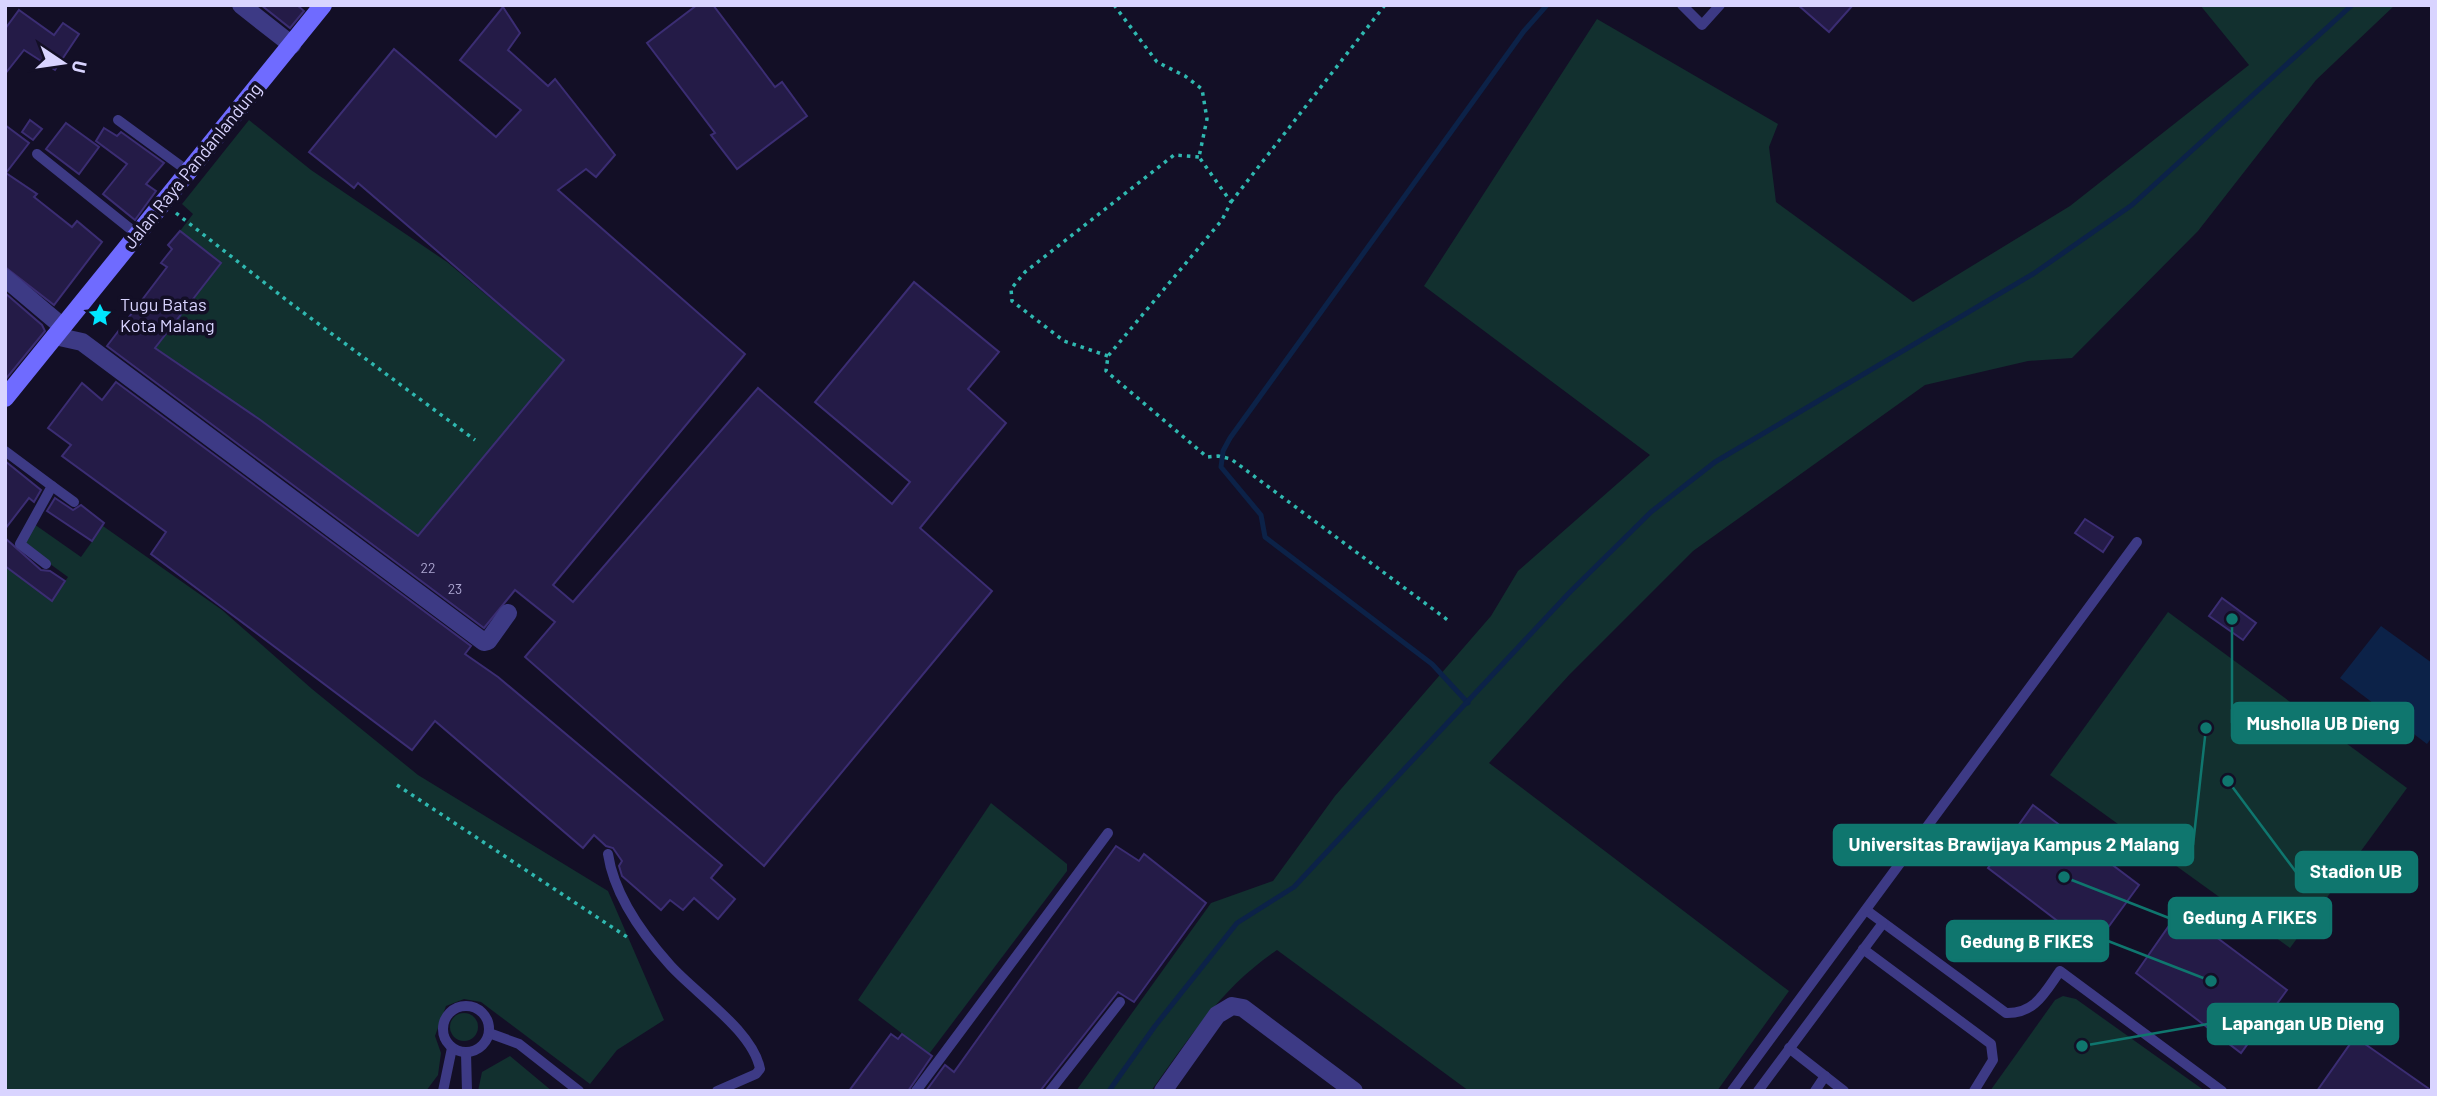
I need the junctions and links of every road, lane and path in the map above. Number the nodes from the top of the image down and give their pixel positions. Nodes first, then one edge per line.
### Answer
1 (241, 5) edge
2 (323, 5) edge
3 (1114, 5) edge
4 (1385, 5) edge
5 (1682, 5) edge
6 (1720, 5) edge
7 (292, 45) junction
8 (118, 120) dead end
9 (37, 153) dead end
10 (1199, 156) junction
11 (189, 172) junction
12 (1231, 202) junction
13 (163, 203) junction
14 (138, 235) junction
15 (5, 278) edge
16 (63, 326) junction
17 (1108, 356) junction
18 (5, 398) edge
19 (475, 440) dead end
20 (5, 451) edge
21 (52, 486) junction
22 (74, 502) dead end
23 (2137, 542) dead end
24 (46, 564) dead end
25 (508, 613) dead end
26 (1448, 621) dead end
27 (397, 785) dead end
28 (1108, 833) dead end
29 (608, 854) dead end
30 (1866, 910) junction
31 (1883, 923) junction
32 (640, 946) dead end
33 (1863, 949) junction
34 (1120, 1002) dead end
35 (489, 1033) junction
36 (452, 1048) junction
37 (1789, 1048) junction
38 (466, 1053) junction
39 (1825, 1076) junction
40 (443, 1091) edge
41 (467, 1091) edge
42 (579, 1091) edge
43 (718, 1091) edge
44 (916, 1091) edge
45 (1050, 1091) edge
46 (1163, 1091) edge
47 (1354, 1091) edge
48 (1732, 1091) edge
49 (1758, 1091) edge
50 (1815, 1091) edge
51 (1844, 1091) edge
52 (1974, 1091) edge
53 (2222, 1091) edge

1 - 7 street
2 - 7 street, Jalan Raya Pandanlandung
3 - 10 path
4 - 12 path
5 - 6 lane
7 - 11 street, Jalan Raya Pandanlandung
8 - 11 lane
9 - 14 lane
10 - 12 path
10 - 17 path
11 - 13 street, Jalan Raya Pandanlandung
12 - 17 path
13 - 14 street, Jalan Raya Pandanlandung
13 - 19 path
14 - 16 street, Jalan Raya Pandanlandung
15 - 16 street
16 - 18 street, Jalan Raya Pandanlandung
16 - 25 street
17 - 26 path
20 - 21 lane
21 - 22 lane
21 - 24 lane
23 - 30 lane
27 - 32 path
28 - 44 lane
29 - 43 lane
30 - 31 lane
30 - 48 lane
31 - 33 lane
31 - 53 lane
33 - 37 lane
33 - 52 lane
34 - 45 lane
35 - 36 lane
35 - 38 lane
35 - 42 lane
36 - 38 lane
36 - 40 lane
37 - 39 lane
37 - 49 lane
38 - 41 lane
39 - 50 lane
39 - 51 lane
46 - 47 street

